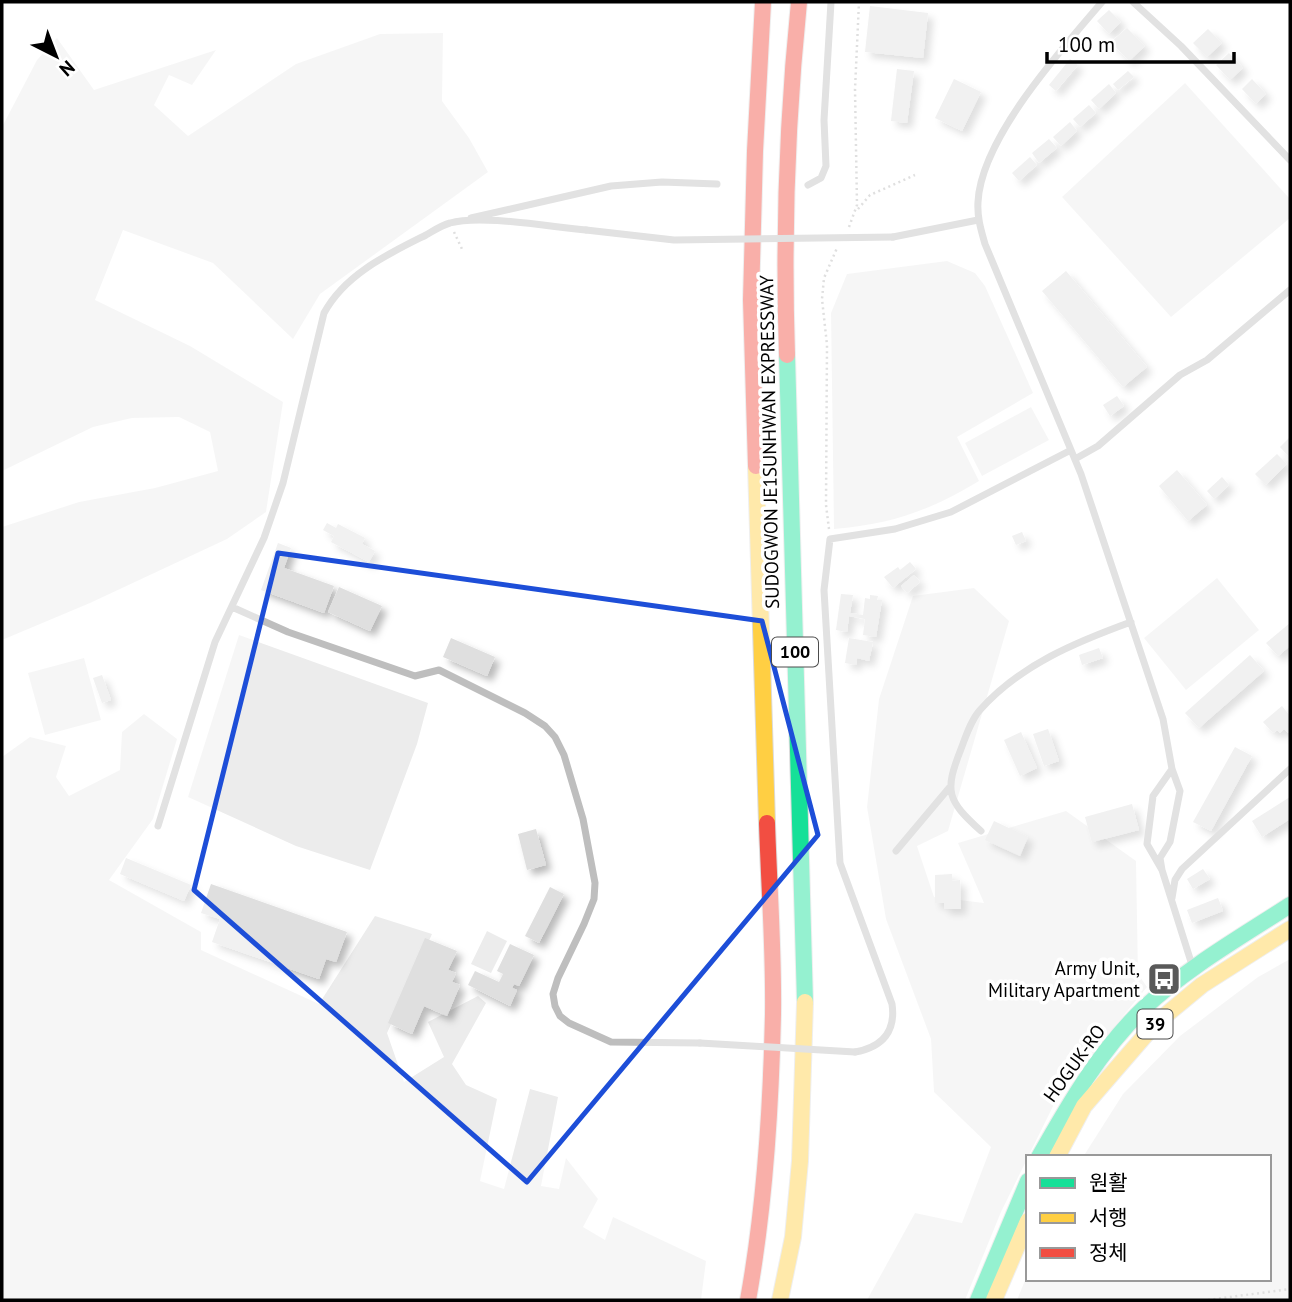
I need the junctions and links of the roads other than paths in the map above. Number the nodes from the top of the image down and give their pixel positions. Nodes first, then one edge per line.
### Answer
1 (763, 2) edge
2 (799, 2) edge
3 (831, 2) edge
4 (1102, 2) edge
5 (1133, 2) edge
6 (1290, 160) edge
7 (718, 184) dead end
8 (808, 185) dead end
9 (978, 220) junction
10 (450, 223) junction
11 (1290, 290) edge
12 (1071, 450) junction
13 (1075, 459) junction
14 (232, 607) junction
15 (1131, 622) junction
16 (1172, 769) junction
17 (1290, 769) edge
18 (950, 787) junction
19 (158, 825) dead end
20 (981, 831) dead end
21 (896, 851) dead end
22 (1162, 870) junction
23 (1172, 902) junction
24 (1290, 905) edge
25 (1290, 929) edge
26 (1194, 969) junction
27 (1202, 985) junction
28 (1040, 1155) edge
29 (1059, 1155) edge
30 (1026, 1186) edge
31 (1026, 1226) edge
32 (748, 1300) edge
33 (780, 1300) edge
34 (978, 1300) edge
35 (994, 1300) edge

1 - 32 main road, SUDOGWON JE1SUNHWAN EXPRESSWAY / 100
2 - 33 main road, SUDOGWON JE1SUNHWAN EXPRESSWAY / 100
3 - 8 lane
4 - 9 lane
5 - 6 lane
7 - 10 lane
9 - 10 lane, bridge
9 - 12 lane
10 - 14 lane
11 - 13 lane
12 - 13 lane
12 - 14 lane, bridge
13 - 15 lane
14 - 19 lane
15 - 16 lane
15 - 18 lane
16 - 22 lane
16 - 22 lane
17 - 23 lane
18 - 20 lane
18 - 21 lane
22 - 23 lane
23 - 26 lane
24 - 26 main road, HOGUK-RO / 39
25 - 27 main road, HOGUK-RO / 39
26 - 27 lane
26 - 28 main road, HOGUK-RO / 39
27 - 29 main road, HOGUK-RO / 39
30 - 34 main road
31 - 35 main road

